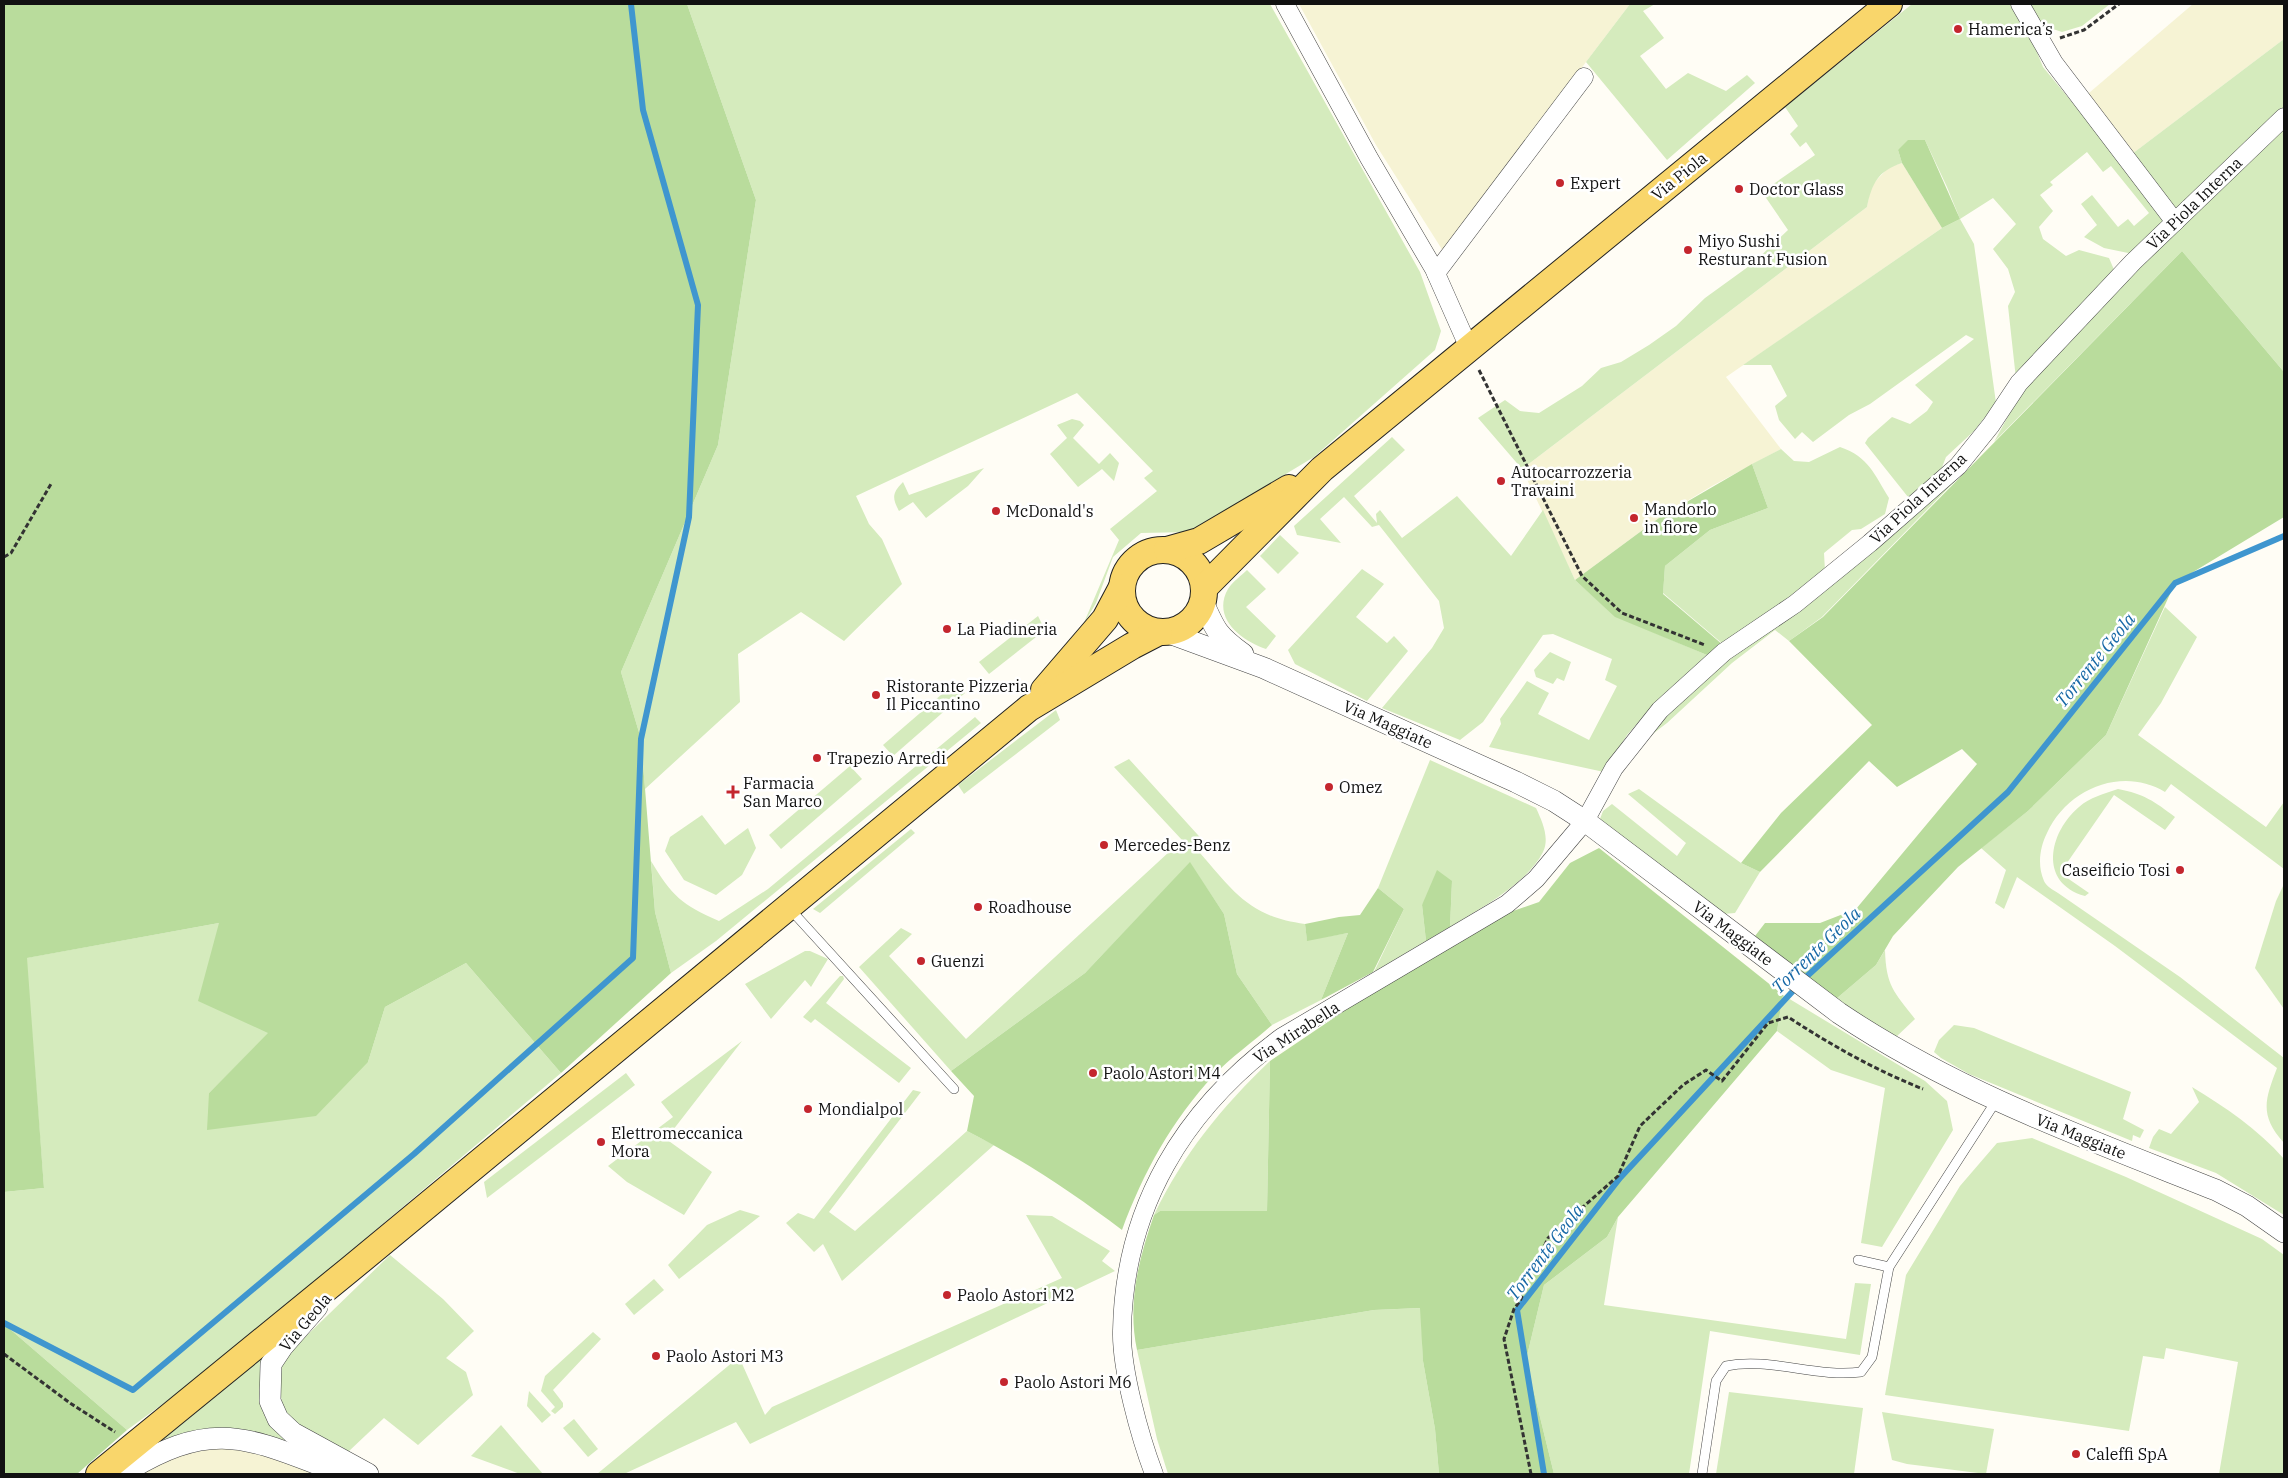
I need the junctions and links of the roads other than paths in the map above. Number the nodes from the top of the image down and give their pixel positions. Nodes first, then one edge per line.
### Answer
1 (1285, 4) edge
2 (1889, 4) edge
3 (2020, 4) edge
4 (1584, 77) dead end
5 (2284, 117) edge
6 (2175, 222) junction
7 (1436, 274) junction
8 (1469, 348) junction
9 (1322, 469) junction
10 (1167, 550) junction
11 (1122, 588) junction
12 (1204, 595) junction
13 (1163, 632) junction
14 (1264, 668) junction
15 (1029, 708) junction
16 (1585, 821) junction
17 (788, 907) junction
18 (954, 1089) dead end
19 (1996, 1102) junction
20 (2284, 1232) edge
21 (1858, 1260) dead end
22 (1889, 1267) junction
23 (349, 1270) junction
24 (99, 1474) edge
25 (122, 1474) edge
26 (344, 1474) edge
27 (368, 1474) edge
28 (1154, 1474) edge
29 (1702, 1474) edge

1 - 7 street
2 - 8 main road, Via Piola
3 - 6 street
4 - 7 street
5 - 6 street, Via Piola Interna
6 - 16 street, Via Piola Interna
7 - 8 street
8 - 9 main road, Via Piola
9 - 10 main road
9 - 12 main road
10 - 11 main road
10 - 12 main road
11 - 13 main road
11 - 15 main road
12 - 13 main road
12 - 14 street, Via Maggiate
13 - 14 street, Via Maggiate
13 - 15 main road
14 - 16 street, Via Maggiate
15 - 17 main road
16 - 19 street, Via Maggiate
16 - 28 street, Via Mirabella
17 - 18 lane
17 - 23 main road
19 - 20 street, Via Maggiate
19 - 22 lane
21 - 22 lane
22 - 29 lane
23 - 24 main road
23 - 27 street, Via Geola
25 - 26 street

